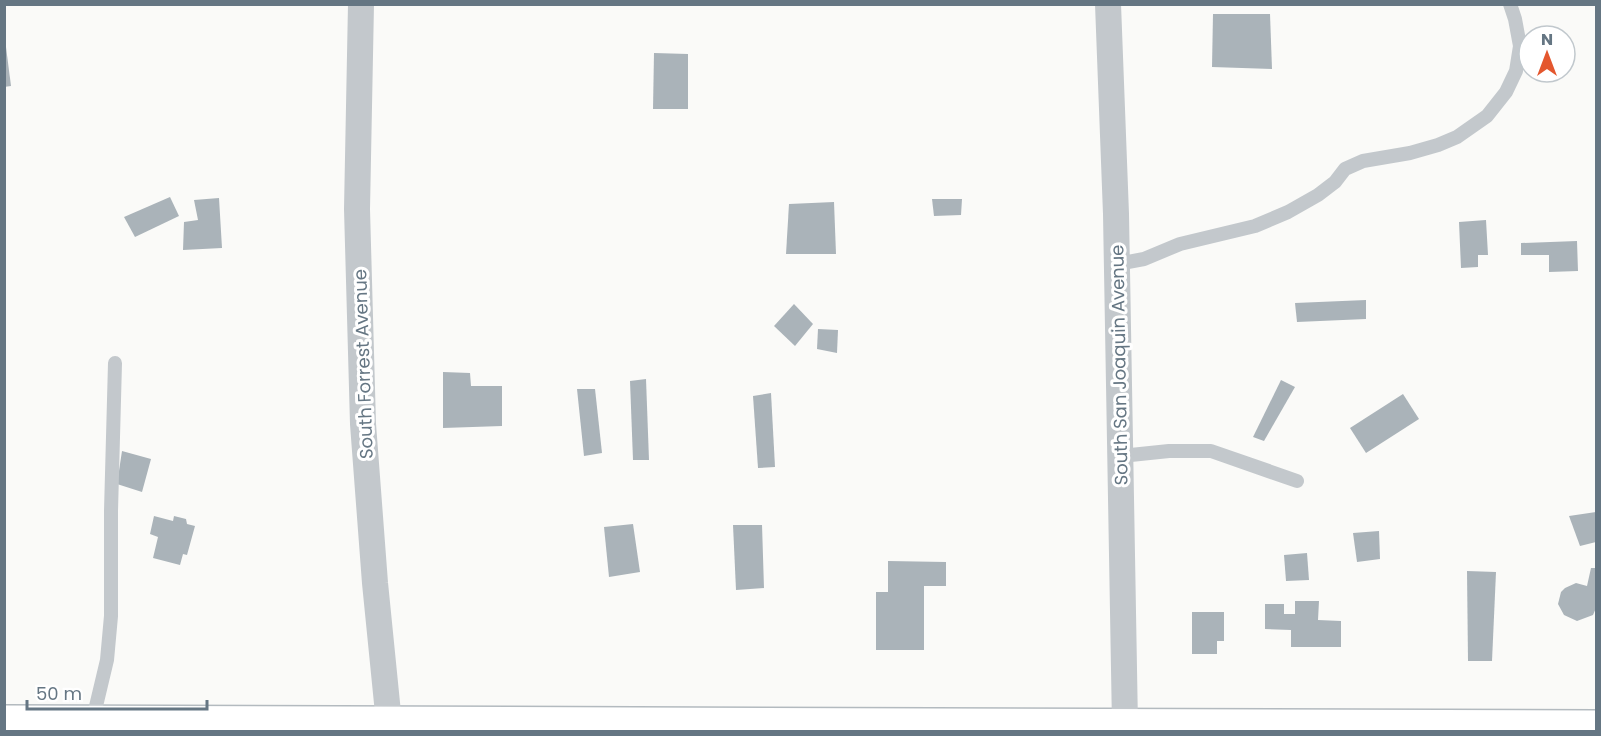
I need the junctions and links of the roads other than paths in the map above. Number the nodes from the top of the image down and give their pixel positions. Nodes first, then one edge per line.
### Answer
1 (361, 4) edge
2 (1108, 4) edge
3 (1510, 4) edge
4 (1117, 264) junction
5 (115, 363) dead end
6 (1121, 456) junction
7 (1297, 481) dead end
8 (4, 722) edge
9 (389, 723) junction
10 (92, 727) edge
11 (725, 727) edge
12 (1596, 727) edge
13 (1124, 728) edge

1 - 9 street, South Forrest Avenue
2 - 4 street, South San Joaquin Avenue
3 - 4 lane
4 - 6 street, South San Joaquin Avenue
5 - 10 lane
6 - 7 lane
6 - 13 street, South San Joaquin Avenue
8 - 10 street
9 - 10 street
9 - 11 street
11 - 13 street
12 - 13 street

